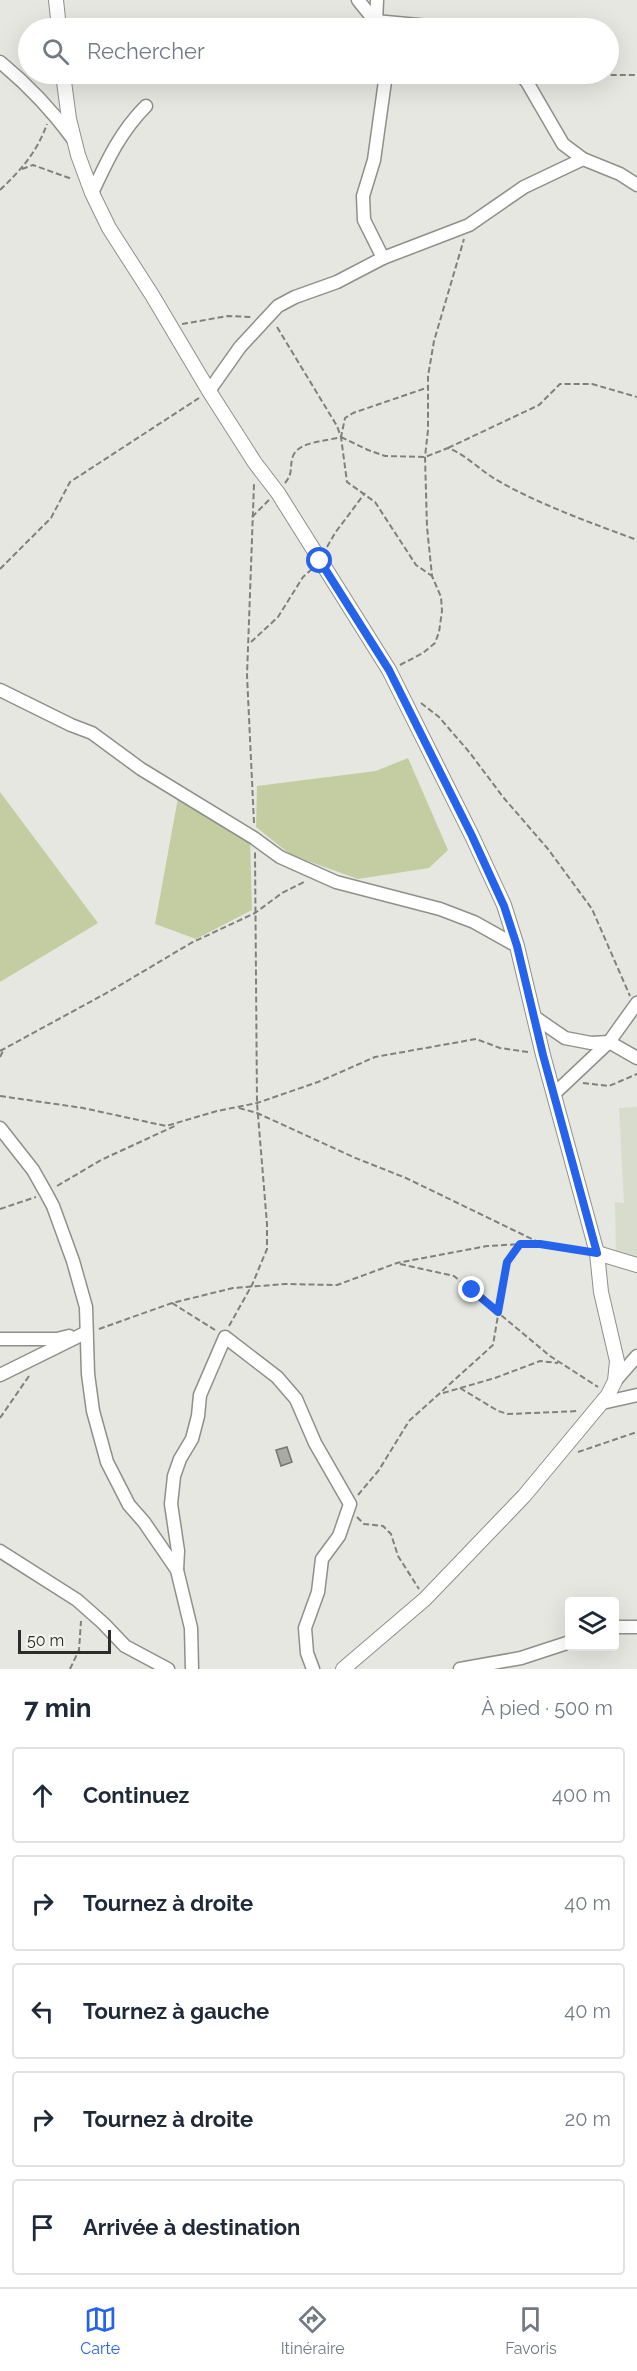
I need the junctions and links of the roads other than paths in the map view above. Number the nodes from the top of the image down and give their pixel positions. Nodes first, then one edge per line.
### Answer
1 (56, 0) edge
2 (358, 0) edge
3 (376, 0) edge
4 (58, 18) edge
5 (371, 18) edge
6 (376, 18) edge
7 (0, 62) edge
8 (18, 77) edge
9 (27, 84) edge
10 (65, 84) edge
11 (385, 84) edge
12 (528, 84) edge
13 (146, 106) dead end
14 (73, 139) junction
15 (583, 159) junction
16 (637, 184) edge
17 (92, 193) junction
18 (383, 258) junction
19 (209, 391) junction
20 (0, 690) edge
21 (517, 946) junction
22 (636, 1004) edge
23 (536, 1018) junction
24 (609, 1042) junction
25 (637, 1058) edge
26 (554, 1094) junction
27 (0, 1128) edge
28 (597, 1253) junction
29 (637, 1265) edge
30 (85, 1333) junction
31 (0, 1339) edge
32 (637, 1356) edge
33 (0, 1375) edge
34 (615, 1381) junction
35 (637, 1395) edge
36 (602, 1403) junction
37 (0, 1551) edge
38 (177, 1570) junction
39 (619, 1627) edge
40 (637, 1627) edge
41 (565, 1644) edge
42 (168, 1669) edge
43 (192, 1669) edge
44 (313, 1669) edge
45 (342, 1669) edge
46 (460, 1669) edge

1 - 4 street
2 - 5 street
3 - 6 street
7 - 8 street
9 - 14 street
10 - 14 street
11 - 18 street
12 - 15 street
13 - 17 street
14 - 17 street
15 - 16 street
15 - 18 street
17 - 19 street
18 - 19 street
19 - 21 street
20 - 21 street
21 - 23 street
22 - 24 street
23 - 24 street
23 - 26 street
24 - 25 street
24 - 26 street
26 - 28 street
27 - 30 street
28 - 29 street
28 - 34 street
30 - 31 street
30 - 33 street
30 - 38 street
32 - 34 street
34 - 36 street
35 - 36 street
36 - 45 street
37 - 42 street
38 - 43 street
38 - 44 street
39 - 40 street
41 - 46 street

